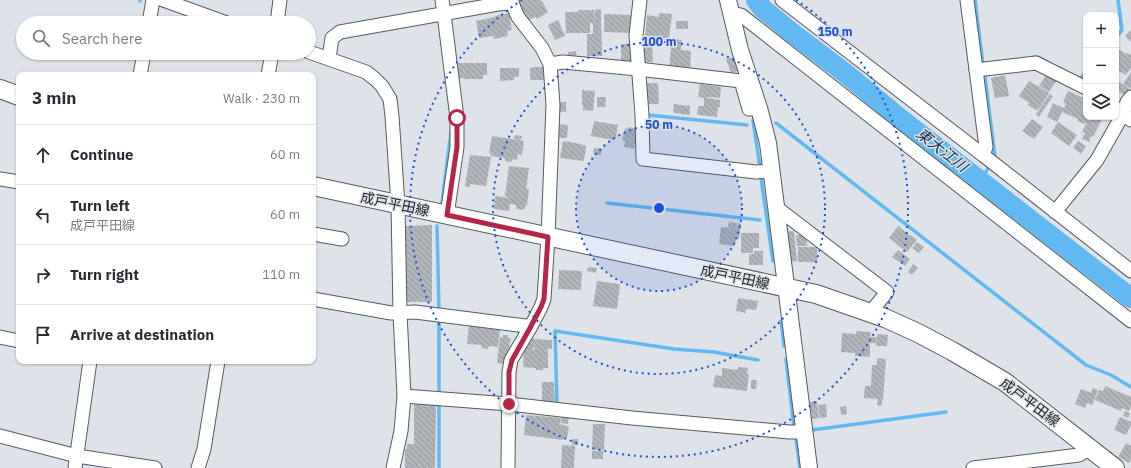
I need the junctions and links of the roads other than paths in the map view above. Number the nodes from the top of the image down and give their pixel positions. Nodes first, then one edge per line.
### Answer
1 (153, 0) edge
2 (163, 0) edge
3 (280, 0) edge
4 (442, 0) edge
5 (640, 0) edge
6 (782, 0) edge
7 (967, 0) edge
8 (512, 2) edge
9 (729, 7) edge
10 (444, 14) junction
11 (150, 16) edge
12 (208, 16) edge
13 (278, 16) edge
14 (316, 54) edge
15 (329, 58) junction
16 (143, 60) edge
17 (271, 60) edge
18 (550, 64) junction
19 (638, 69) junction
20 (976, 70) junction
21 (141, 72) edge
22 (269, 72) edge
23 (1083, 86) edge
24 (0, 89) edge
25 (16, 95) edge
26 (1131, 97) edge
27 (759, 108) junction
28 (1123, 114) edge
29 (983, 155) junction
30 (772, 171) junction
31 (0, 180) edge
32 (16, 182) edge
33 (316, 187) edge
34 (398, 205) junction
35 (777, 208) junction
36 (1055, 212) junction
37 (447, 215) junction
38 (316, 235) edge
39 (548, 237) junction
40 (342, 239) dead end
41 (1131, 271) edge
42 (787, 288) junction
43 (316, 300) edge
44 (400, 313) junction
45 (870, 313) junction
46 (1131, 321) edge
47 (530, 328) junction
48 (0, 337) edge
49 (16, 340) edge
50 (90, 364) edge
51 (218, 364) edge
52 (404, 396) junction
53 (509, 404) junction
54 (804, 432) junction
55 (0, 436) edge
56 (1090, 448) junction
57 (76, 462) edge
58 (155, 468) edge
59 (198, 468) edge
60 (393, 468) edge
61 (508, 468) edge
62 (809, 468) edge
63 (973, 468) edge
64 (1115, 468) edge

1 - 11 street
2 - 12 street
3 - 13 street
4 - 10 street
5 - 19 street
6 - 29 street
7 - 20 street
8 - 10 street
8 - 18 street
9 - 27 street
9 - 46 street
10 - 15 street
10 - 37 street
14 - 15 street
15 - 34 street
16 - 21 street
17 - 22 street
18 - 19 street
18 - 39 street
19 - 27 street
19 - 30 street
20 - 23 street
20 - 29 street
24 - 25 main road
26 - 28 street
27 - 30 street
28 - 36 street
29 - 36 street
30 - 35 street
31 - 32 street
33 - 34 main road, 成戸平田線
34 - 37 main road, 成戸平田線
34 - 44 street
35 - 42 street
35 - 45 street
36 - 41 street
37 - 39 main road, 成戸平田線
38 - 40 street
39 - 42 main road, 成戸平田線
39 - 47 street
42 - 45 main road, 成戸平田線
42 - 54 street
43 - 44 street
44 - 47 street
44 - 52 street
45 - 56 main road, 成戸平田線
47 - 53 street
48 - 49 street
50 - 57 street
51 - 59 street
52 - 53 street
52 - 60 street
53 - 54 street
53 - 61 street
54 - 62 street
55 - 57 street
56 - 63 street
56 - 64 main road, 成戸平田線
57 - 58 street

